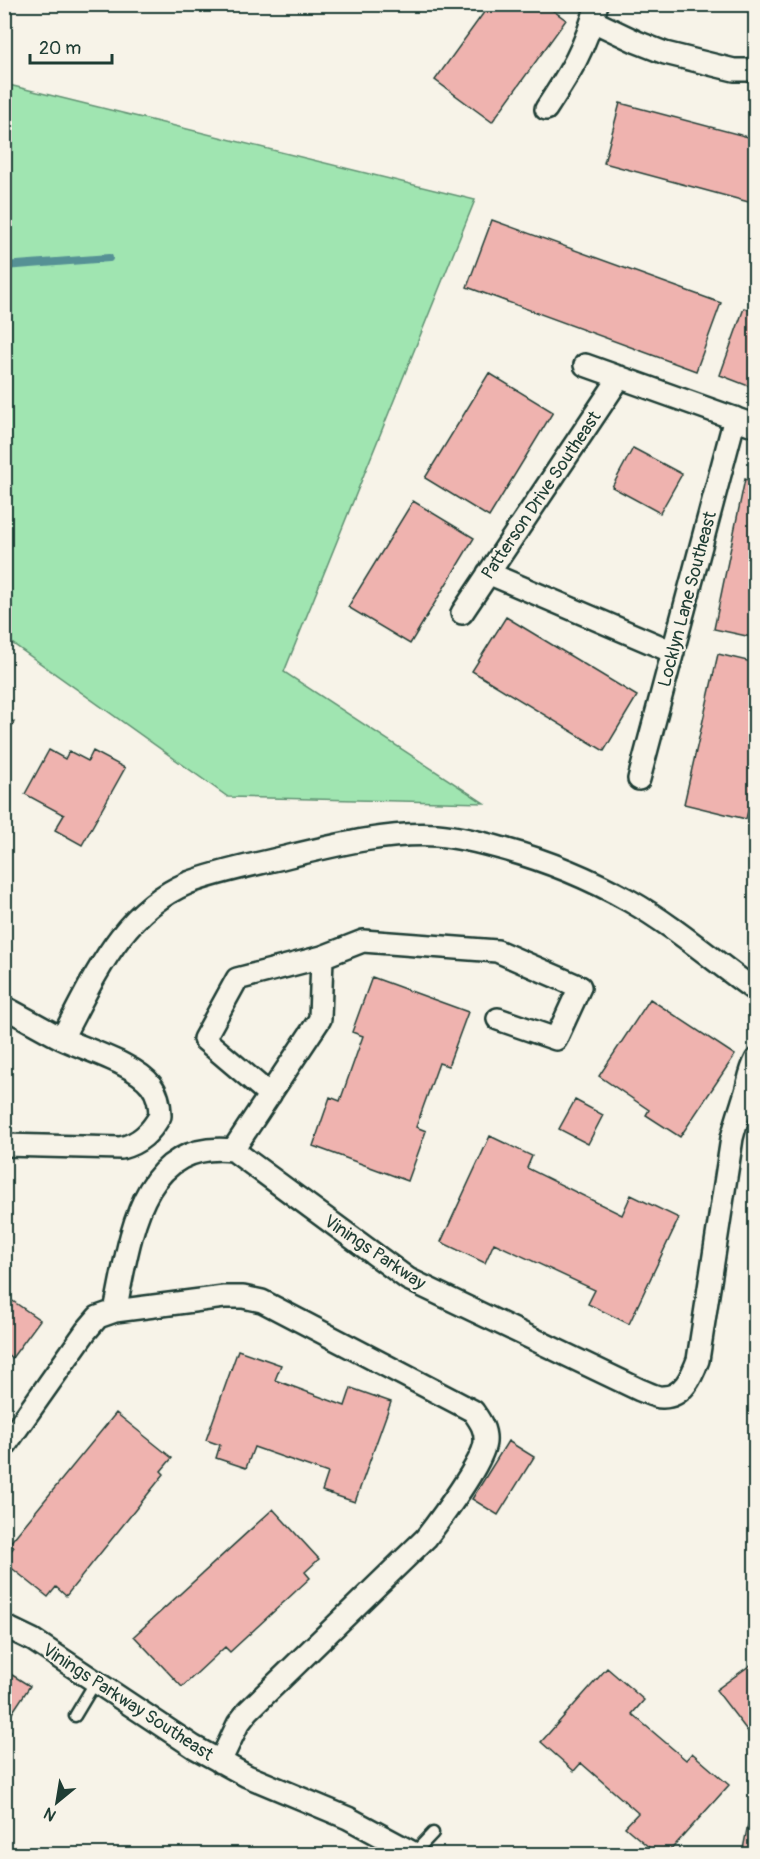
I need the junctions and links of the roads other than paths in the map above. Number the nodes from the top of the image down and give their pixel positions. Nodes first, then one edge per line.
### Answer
1 (595, 13) edge
2 (756, 70) edge
3 (546, 109) dead end
4 (585, 365) dead end
5 (620, 377) junction
6 (735, 418) junction
7 (756, 426) edge
8 (488, 573) junction
9 (462, 613) dead end
10 (673, 652) junction
11 (639, 779) dead end
12 (322, 957) junction
13 (756, 991) edge
14 (4, 1007) edge
15 (498, 1019) dead end
16 (62, 1038) junction
17 (756, 1060) edge
18 (751, 1088) edge
19 (270, 1095) junction
20 (4, 1145) edge
21 (233, 1150) junction
22 (115, 1311) junction
23 (4, 1448) edge
24 (4, 1626) edge
25 (96, 1681) junction
26 (75, 1716) dead end
27 (220, 1762) junction
28 (433, 1833) dead end
29 (415, 1854) edge

1 - 2 street
1 - 3 street
4 - 5 street
5 - 6 street
5 - 8 street, Patterson Drive Southeast
6 - 7 street
6 - 10 street, Locklyn Lane Southeast
8 - 9 street, Patterson Drive Southeast
8 - 10 street
10 - 11 street, Locklyn Lane Southeast
12 - 15 street
12 - 19 street
12 - 19 street
13 - 16 street
14 - 16 street
16 - 20 street
17 - 18 street, Vinings Parkway
18 - 21 street, Vinings Parkway
19 - 21 street
21 - 22 street
22 - 23 street
22 - 27 street
24 - 25 street, Vinings Parkway Southeast
25 - 26 lane
25 - 27 street, Vinings Parkway Southeast
27 - 29 street, Vinings Parkway Southeast
28 - 29 lane

